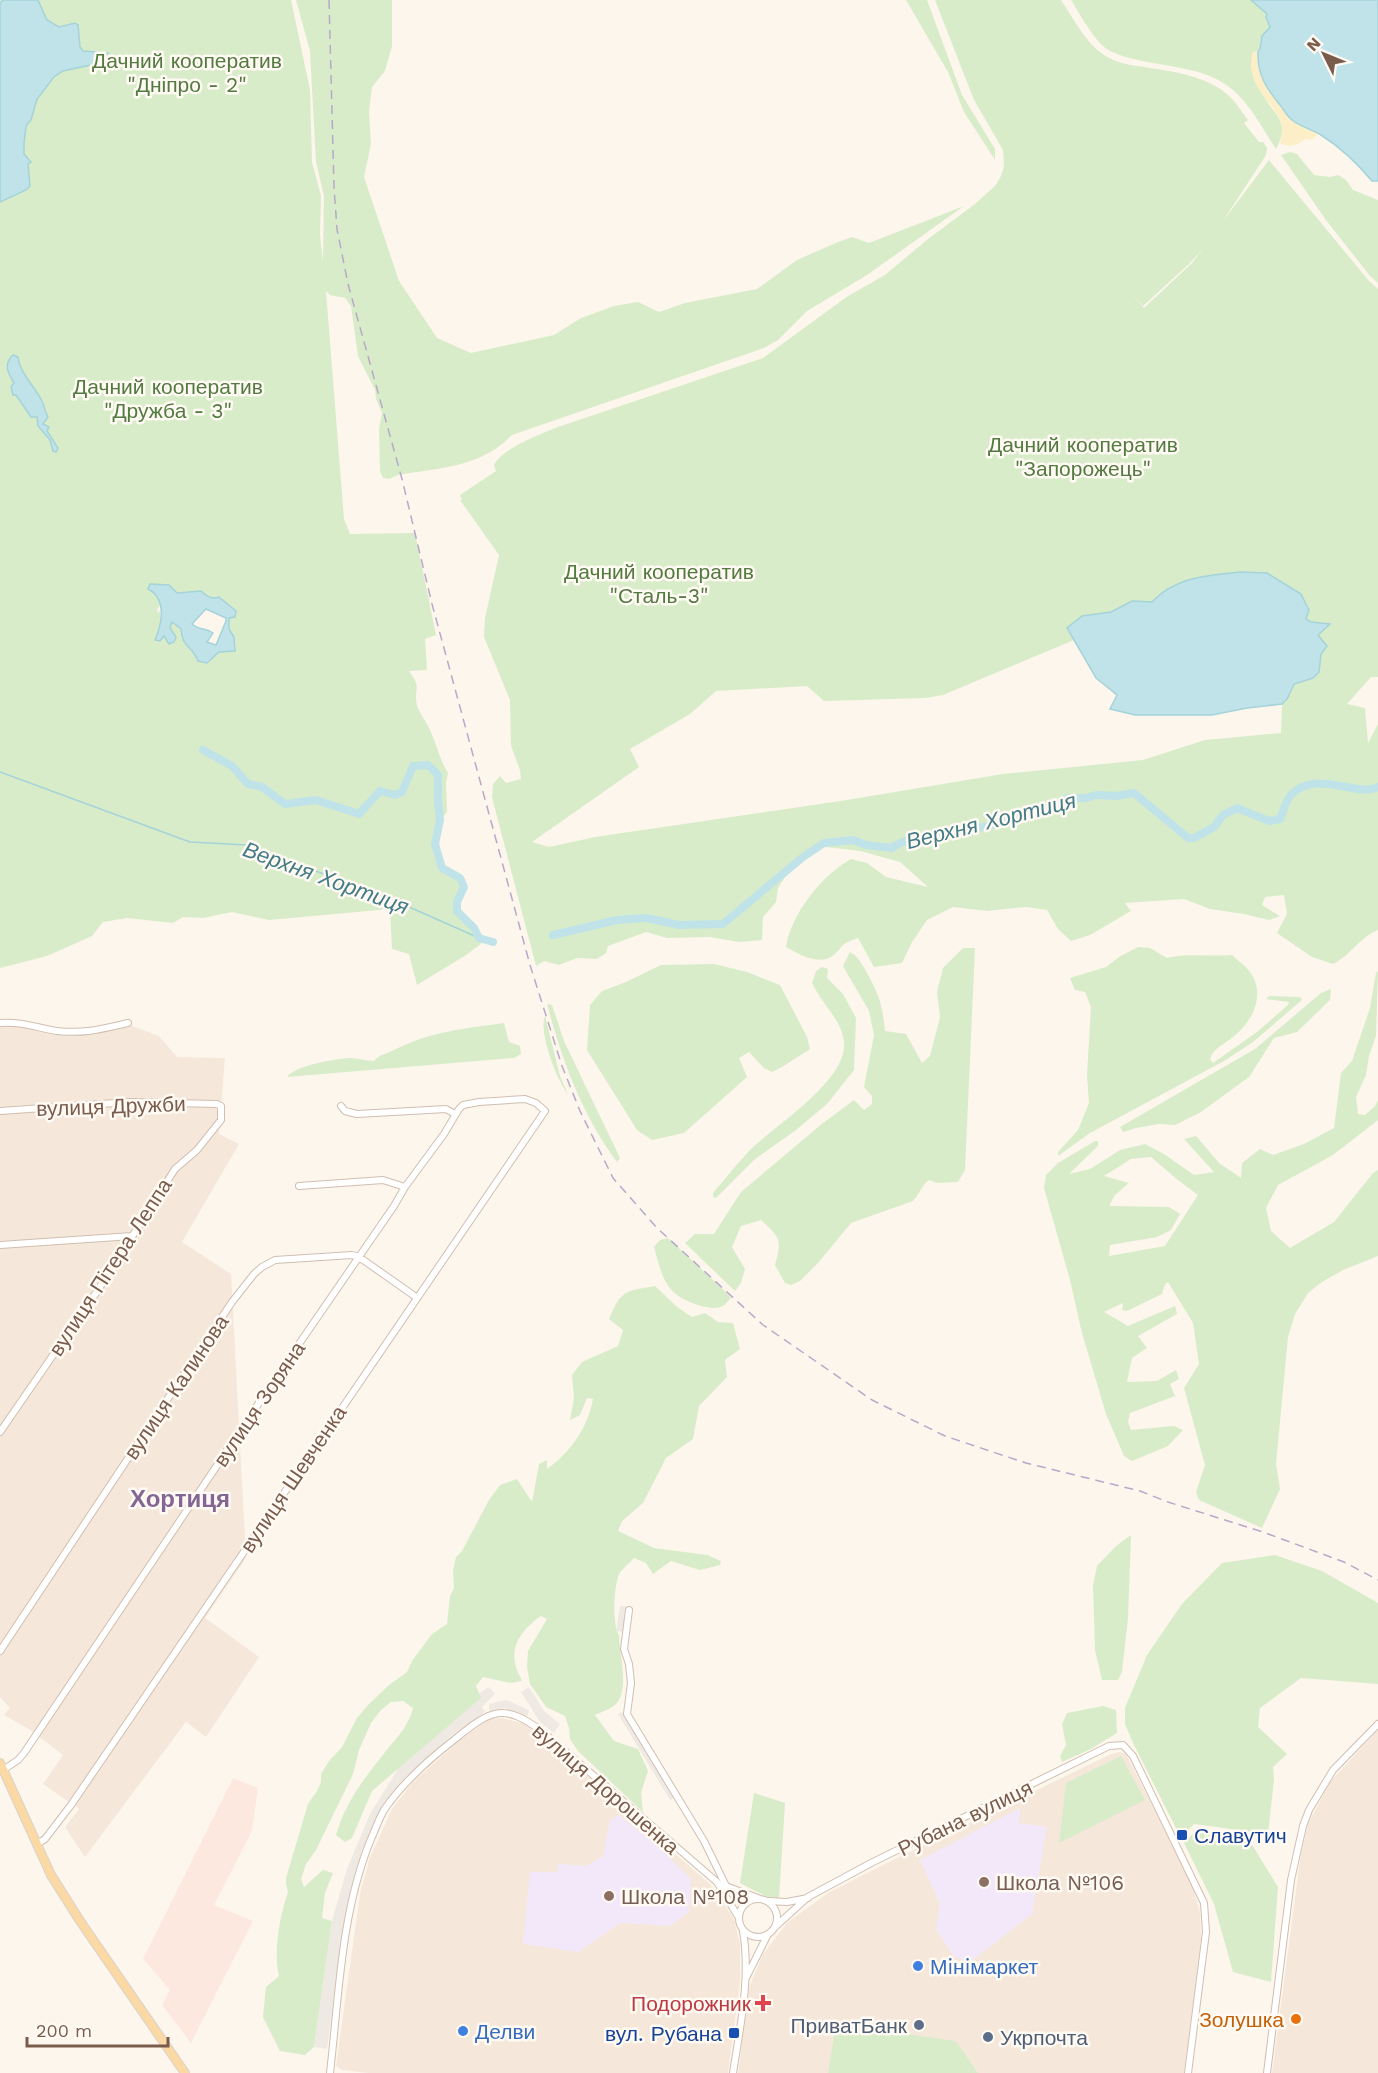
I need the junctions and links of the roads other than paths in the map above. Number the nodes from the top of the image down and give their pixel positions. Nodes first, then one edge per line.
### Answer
1 (0, 1023) edge
2 (128, 1023) dead end
3 (341, 1106) dead end
4 (222, 1107) joint
5 (0, 1111) edge
6 (455, 1114) junction
7 (299, 1186) dead end
8 (405, 1187) junction
9 (132, 1236) junction
10 (0, 1245) edge
11 (359, 1257) junction
12 (416, 1297) junction
13 (0, 1432) edge
14 (628, 1610) dead end
15 (0, 1651) edge
16 (1378, 1724) edge
17 (2, 1767) edge
18 (37, 1845) junction
19 (717, 1882) junction
20 (726, 1886) junction
21 (808, 1898) junction
22 (760, 1899) junction
23 (768, 1901) junction
24 (738, 1918) junction
25 (776, 1926) junction
26 (743, 1931) junction
27 (768, 1935) junction
28 (746, 1980) junction
29 (184, 2073) edge
30 (330, 2073) edge
31 (733, 2073) edge
32 (1188, 2073) edge
33 (1267, 2073) edge

1 - 2 street
3 - 6 street
4 - 5 street, вулиця Дружби
4 - 9 street, вулиця Пітера Леппа
6 - 8 street, вулиця Зоряна
6 - 12 street, вулиця Шевченка
7 - 8 street
8 - 11 street, вулиця Зоряна
9 - 10 street
9 - 13 street, вулиця Пітера Леппа
11 - 12 street
11 - 15 street, вулиця Калинова
11 - 17 street, вулиця Зоряна
12 - 18 street, вулиця Шевченка
14 - 20 street
16 - 33 street
17 - 18 main road
18 - 29 main road
19 - 20 street, вулиця Дорошенка
19 - 24 street, вулиця Дорошенка
19 - 30 street, вулиця Дорошенка
20 - 22 street, вулиця Дорошенка
21 - 23 street, Рубана вулиця
21 - 25 street, Рубана вулиця
21 - 32 street, Рубана вулиця
22 - 23 street
22 - 24 street
23 - 25 street
24 - 26 street
25 - 27 street
26 - 27 street
26 - 28 street
27 - 28 street
28 - 31 street

